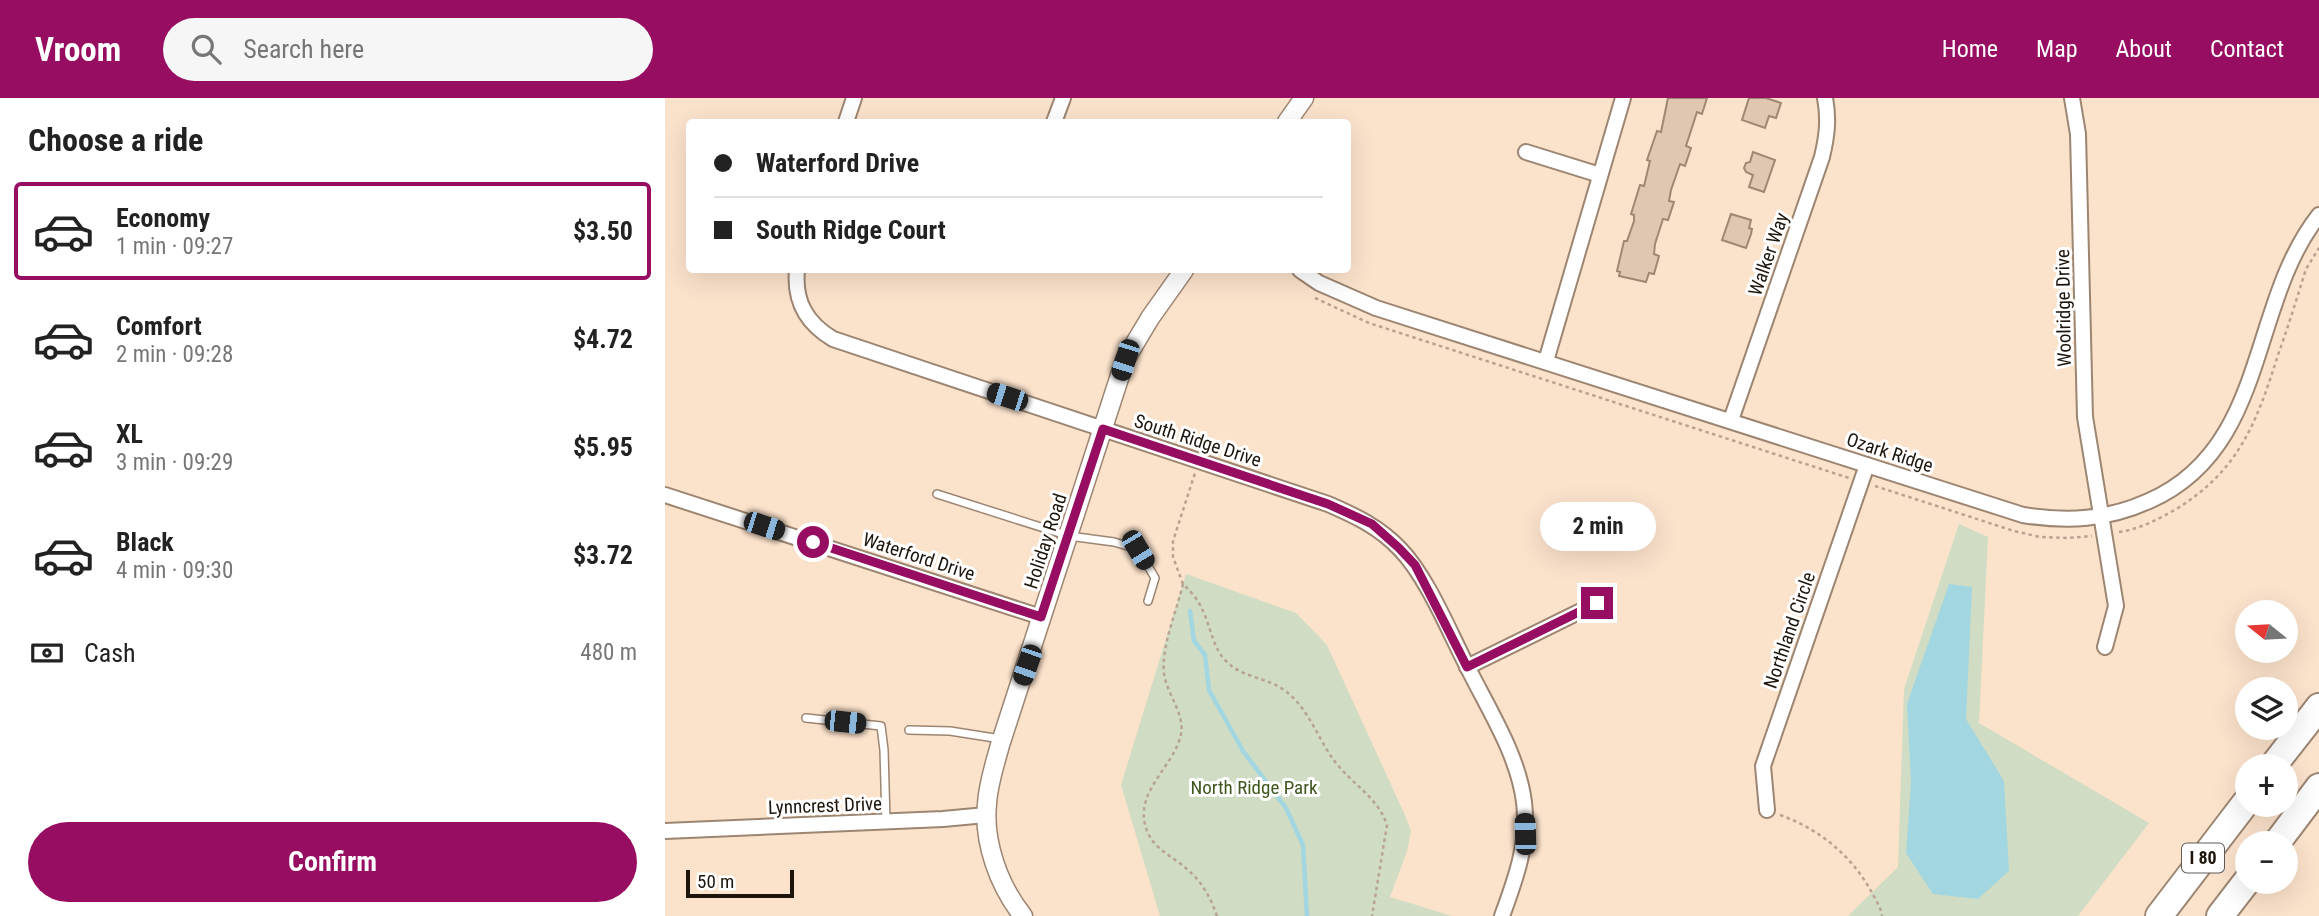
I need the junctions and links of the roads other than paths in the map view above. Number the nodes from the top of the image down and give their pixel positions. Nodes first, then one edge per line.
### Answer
1 (854, 98) edge
2 (1063, 98) edge
3 (1304, 98) edge
4 (1623, 98) edge
5 (1825, 98) edge
6 (2072, 98) edge
7 (847, 119) edge
8 (1055, 119) edge
9 (1289, 119) edge
10 (1526, 152) dead end
11 (1600, 175) junction
12 (2319, 215) edge
13 (797, 273) edge
14 (1177, 273) edge
15 (1304, 273) edge
16 (1546, 361) junction
17 (1731, 420) junction
18 (1103, 429) junction
19 (1867, 465) junction
20 (937, 494) dead end
21 (665, 495) edge
22 (2101, 517) junction
23 (1069, 536) junction
24 (1148, 601) dead end
25 (1597, 603) dead end
26 (1041, 617) junction
27 (2105, 647) dead end
28 (1467, 667) junction
29 (2319, 707) edge
30 (806, 718) dead end
31 (909, 730) dead end
32 (1002, 739) junction
33 (2282, 754) edge
34 (2319, 787) edge
35 (1767, 810) road end
36 (986, 815) junction
37 (2235, 817) edge
38 (886, 821) junction
39 (665, 831) edge
40 (2286, 831) edge
41 (2237, 894) edge
42 (1023, 916) edge
43 (1502, 916) edge
44 (2159, 916) edge
45 (2220, 916) edge

1 - 7 street
2 - 8 street
3 - 9 street
4 - 11 street
5 - 17 street, Walker Way
6 - 22 street, Woolridge Drive
10 - 11 street
11 - 16 street
12 - 22 street, Ozark Ridge
13 - 18 street, South Ridge Drive
14 - 18 street, Holiday Road
15 - 16 street, Ozark Ridge
16 - 17 street, Ozark Ridge
17 - 19 street, Ozark Ridge
18 - 23 street, Holiday Road
18 - 28 street, South Ridge Drive
19 - 22 street, Ozark Ridge
19 - 35 street, Northland Circle
20 - 23 lane
21 - 26 street, Waterford Drive
22 - 27 street, Woolridge Drive
23 - 24 lane
23 - 26 street, Holiday Road
25 - 28 street
26 - 32 street, Holiday Road
28 - 43 street, South Ridge Drive
29 - 33 highway
30 - 38 lane
31 - 32 lane
32 - 36 street, Holiday Road
34 - 40 highway
36 - 38 street, Lynncrest Drive
36 - 42 street, Holiday Road
37 - 44 highway, I 80
38 - 39 street, Lynncrest Drive
41 - 45 highway, I 80

